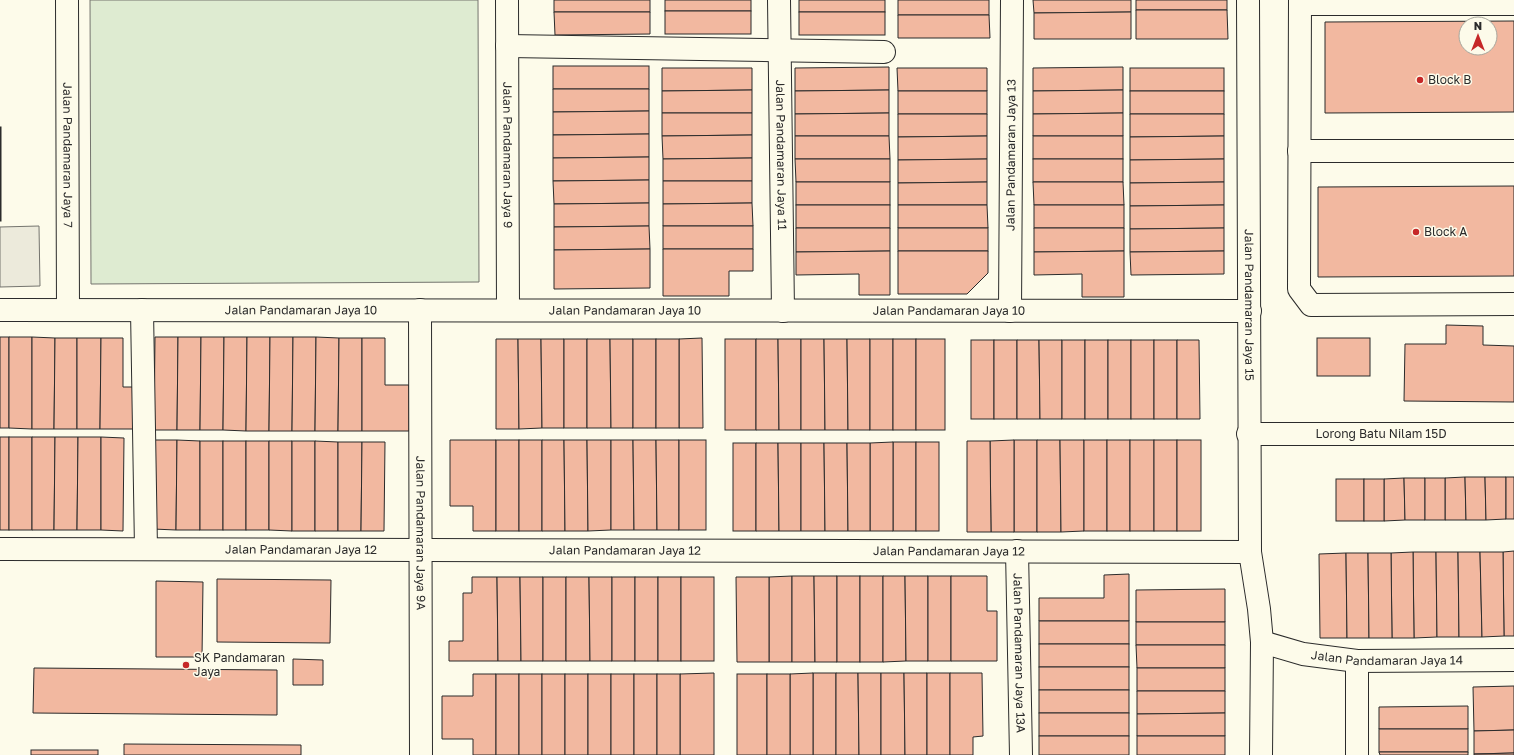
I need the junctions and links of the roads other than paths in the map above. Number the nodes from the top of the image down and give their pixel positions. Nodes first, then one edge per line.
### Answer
1 (67, 0) edge
2 (506, 0) edge
3 (779, 0) edge
4 (1012, 0) edge
5 (1248, 0) edge
6 (1300, 2) edge
7 (1514, 4) edge
8 (507, 46) junction
9 (780, 50) junction
10 (884, 52) dead end
11 (1299, 151) junction
12 (1514, 151) edge
13 (1514, 304) edge
14 (0, 310) edge
15 (68, 310) junction
16 (142, 310) junction
17 (420, 310) junction
18 (508, 310) junction
19 (783, 311) junction
20 (1010, 311) junction
21 (1250, 311) junction
22 (1248, 434) junction
23 (1514, 434) edge
24 (0, 549) edge
25 (146, 550) junction
26 (421, 550) junction
27 (1017, 551) junction
28 (1250, 552) junction
29 (1262, 642) junction
30 (1514, 660) edge
31 (1357, 661) junction
32 (421, 755) edge
33 (1021, 755) edge
34 (1261, 755) edge
35 (1357, 755) edge

1 - 15 street, Jalan Pandamaran Jaya 7
2 - 8 street, Jalan Pandamaran Jaya 9
3 - 9 street, Jalan Pandamaran Jaya 11
4 - 20 street, Jalan Pandamaran Jaya 13
5 - 21 street, Jalan Pandamaran Jaya 15
6 - 7 street
6 - 11 street
8 - 9 street
8 - 18 street, Jalan Pandamaran Jaya 9
9 - 10 street
9 - 19 street, Jalan Pandamaran Jaya 11
11 - 12 street
11 - 13 street
14 - 15 street, Jalan Pandamaran Jaya 10
15 - 16 street, Jalan Pandamaran Jaya 10
16 - 17 street, Jalan Pandamaran Jaya 10
16 - 25 street
17 - 18 street, Jalan Pandamaran Jaya 10
17 - 26 street, Jalan Pandamaran Jaya 9A
18 - 19 street, Jalan Pandamaran Jaya 10
19 - 20 street, Jalan Pandamaran Jaya 10
20 - 21 street, Jalan Pandamaran Jaya 10
21 - 22 street, Jalan Pandamaran Jaya 15
22 - 23 street, Lorong Batu Nilam 15D
22 - 28 street, Jalan Pandamaran Jaya 15
24 - 25 street, Jalan Pandamaran Jaya 12
25 - 26 street, Jalan Pandamaran Jaya 12
26 - 27 street, Jalan Pandamaran Jaya 12
26 - 32 street, Jalan Pandamaran Jaya 9A
27 - 28 street, Jalan Pandamaran Jaya 12
27 - 33 street, Jalan Pandamaran Jaya 13A
28 - 29 street, Jalan Pandamaran Jaya 15
29 - 31 street, Jalan Pandamaran Jaya 14
29 - 34 street, Jalan Pandamaran Jaya 15
30 - 31 street, Jalan Pandamaran Jaya 14
31 - 35 street

